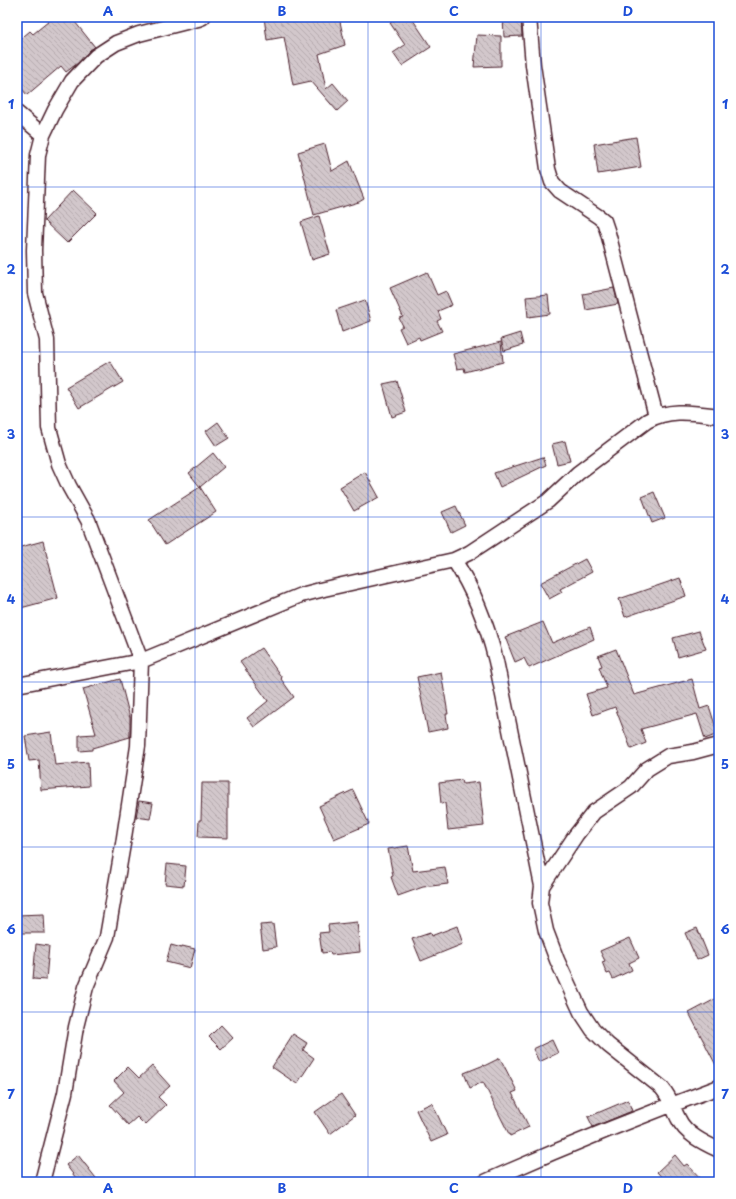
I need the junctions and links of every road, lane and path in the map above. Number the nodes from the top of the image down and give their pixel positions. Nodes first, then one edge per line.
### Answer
1 (203, 17) edge
2 (529, 17) edge
3 (17, 113) edge
4 (43, 135) junction
5 (656, 416) junction
6 (719, 416) edge
7 (454, 560) junction
8 (141, 661) junction
9 (17, 686) edge
10 (719, 745) edge
11 (542, 886) junction
12 (719, 1087) edge
13 (673, 1104) junction
14 (719, 1150) edge
15 (42, 1182) edge
16 (484, 1182) edge

1 - 4 street
2 - 5 street
3 - 4 street
4 - 8 street
5 - 6 street
5 - 7 street
7 - 8 street
7 - 11 street
8 - 9 street
8 - 15 street
10 - 11 street
11 - 13 street
12 - 13 street
13 - 14 street
13 - 16 street

